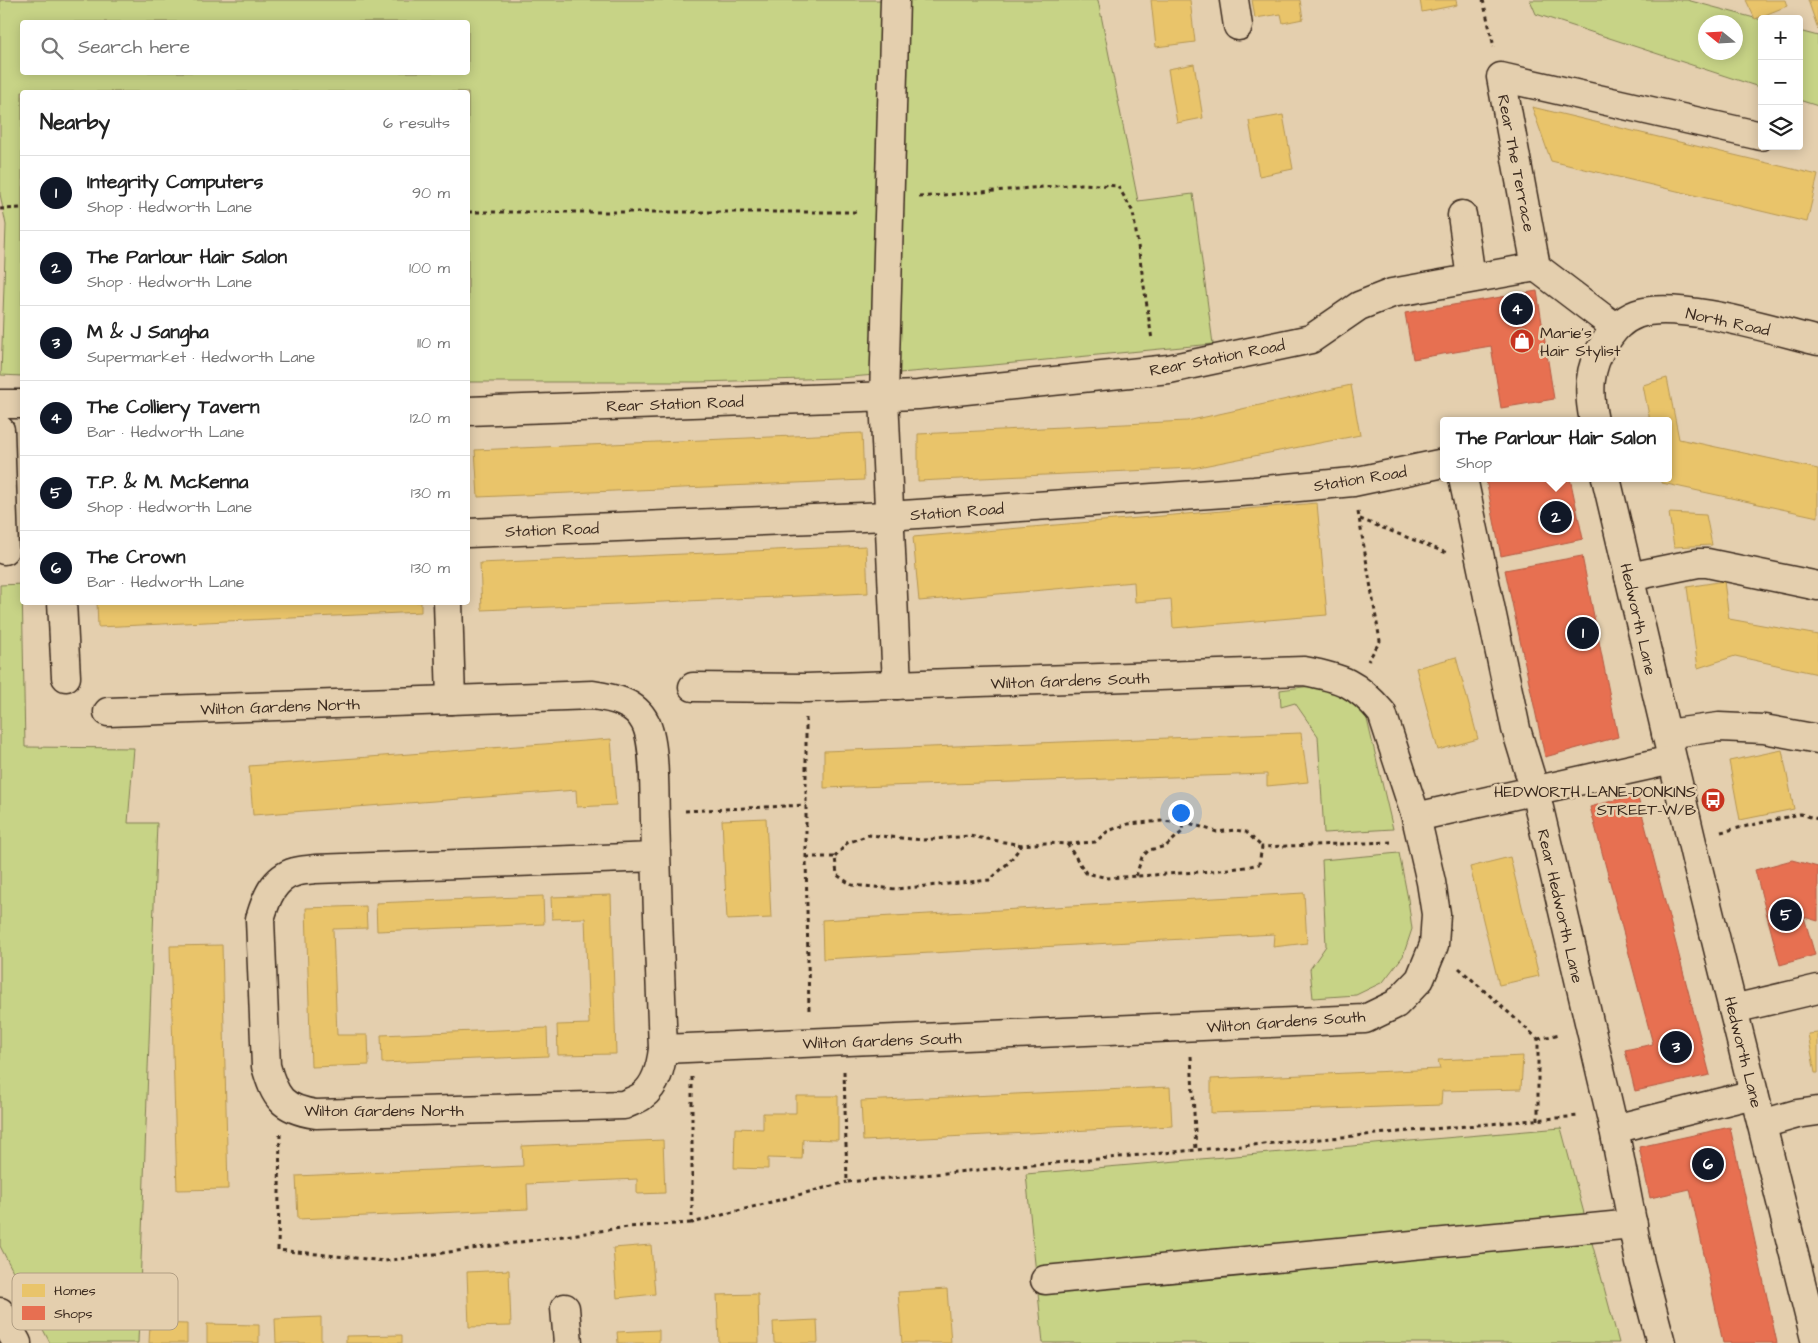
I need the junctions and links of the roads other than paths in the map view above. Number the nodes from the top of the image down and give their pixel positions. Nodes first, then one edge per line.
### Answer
1 (895, 0) edge
2 (1758, 135) edge
3 (1462, 215) dead end
4 (1536, 266) junction
5 (1471, 278) junction
6 (1626, 320) junction
7 (1817, 336) edge
8 (884, 396) junction
9 (0, 404) edge
10 (20, 404) edge
11 (470, 411) edge
12 (1593, 417) edge
13 (0, 430) edge
14 (1440, 464) edge
15 (1464, 482) edge
16 (1607, 482) edge
17 (888, 516) junction
18 (470, 532) edge
19 (9, 550) edge
20 (1630, 577) junction
21 (1818, 586) edge
22 (62, 605) edge
23 (448, 605) edge
24 (66, 677) dead end
25 (897, 686) junction
26 (693, 687) dead end
27 (451, 700) junction
28 (108, 712) dead end
29 (1666, 734) junction
30 (1818, 739) edge
31 (1672, 760) junction
32 (1535, 791) junction
33 (1419, 829) junction
34 (656, 857) junction
35 (1818, 990) edge
36 (1733, 1009) junction
37 (664, 1049) junction
38 (1754, 1094) junction
39 (1818, 1111) edge
40 (1612, 1122) junction
41 (1762, 1124) junction
42 (1632, 1224) junction
43 (1045, 1280) dead end
44 (566, 1308) dead end
45 (0, 1312) edge
46 (17, 1343) edge
47 (568, 1343) edge
48 (1661, 1343) edge
49 (1816, 1343) edge

1 - 8 street
2 - 4 street, Rear The Terrace
3 - 5 street
4 - 5 street, Rear Station Road
4 - 6 street
5 - 8 street, Rear Station Road
6 - 7 street, North Road
6 - 12 street
8 - 11 street, Rear Station Road
8 - 17 street
9 - 10 street
13 - 19 street
14 - 17 street, Station Road
15 - 32 street, Rear Hedworth Lane
16 - 20 street, Hedworth Lane
17 - 18 street, Station Road
17 - 25 street
20 - 21 street
20 - 29 street, Hedworth Lane
22 - 24 street
23 - 27 street
25 - 26 street, Wilton Gardens South
25 - 33 street, Wilton Gardens South
27 - 28 street, Wilton Gardens North
27 - 34 street, Wilton Gardens North
29 - 30 street
29 - 31 street, Hedworth Lane
31 - 32 street
31 - 36 street, Hedworth Lane
32 - 33 street
32 - 40 street, Rear Hedworth Lane
33 - 37 street, Wilton Gardens South
34 - 37 street, Wilton Gardens North
34 - 37 street, Wilton Gardens North
35 - 36 street
36 - 38 street, Hedworth Lane
38 - 40 street
38 - 41 street, Hedworth Lane
39 - 41 street
40 - 42 street, Rear Hedworth Lane
41 - 49 street, Hedworth Lane
42 - 43 street
42 - 48 street, Rear Hedworth Lane
44 - 47 street
45 - 46 street

